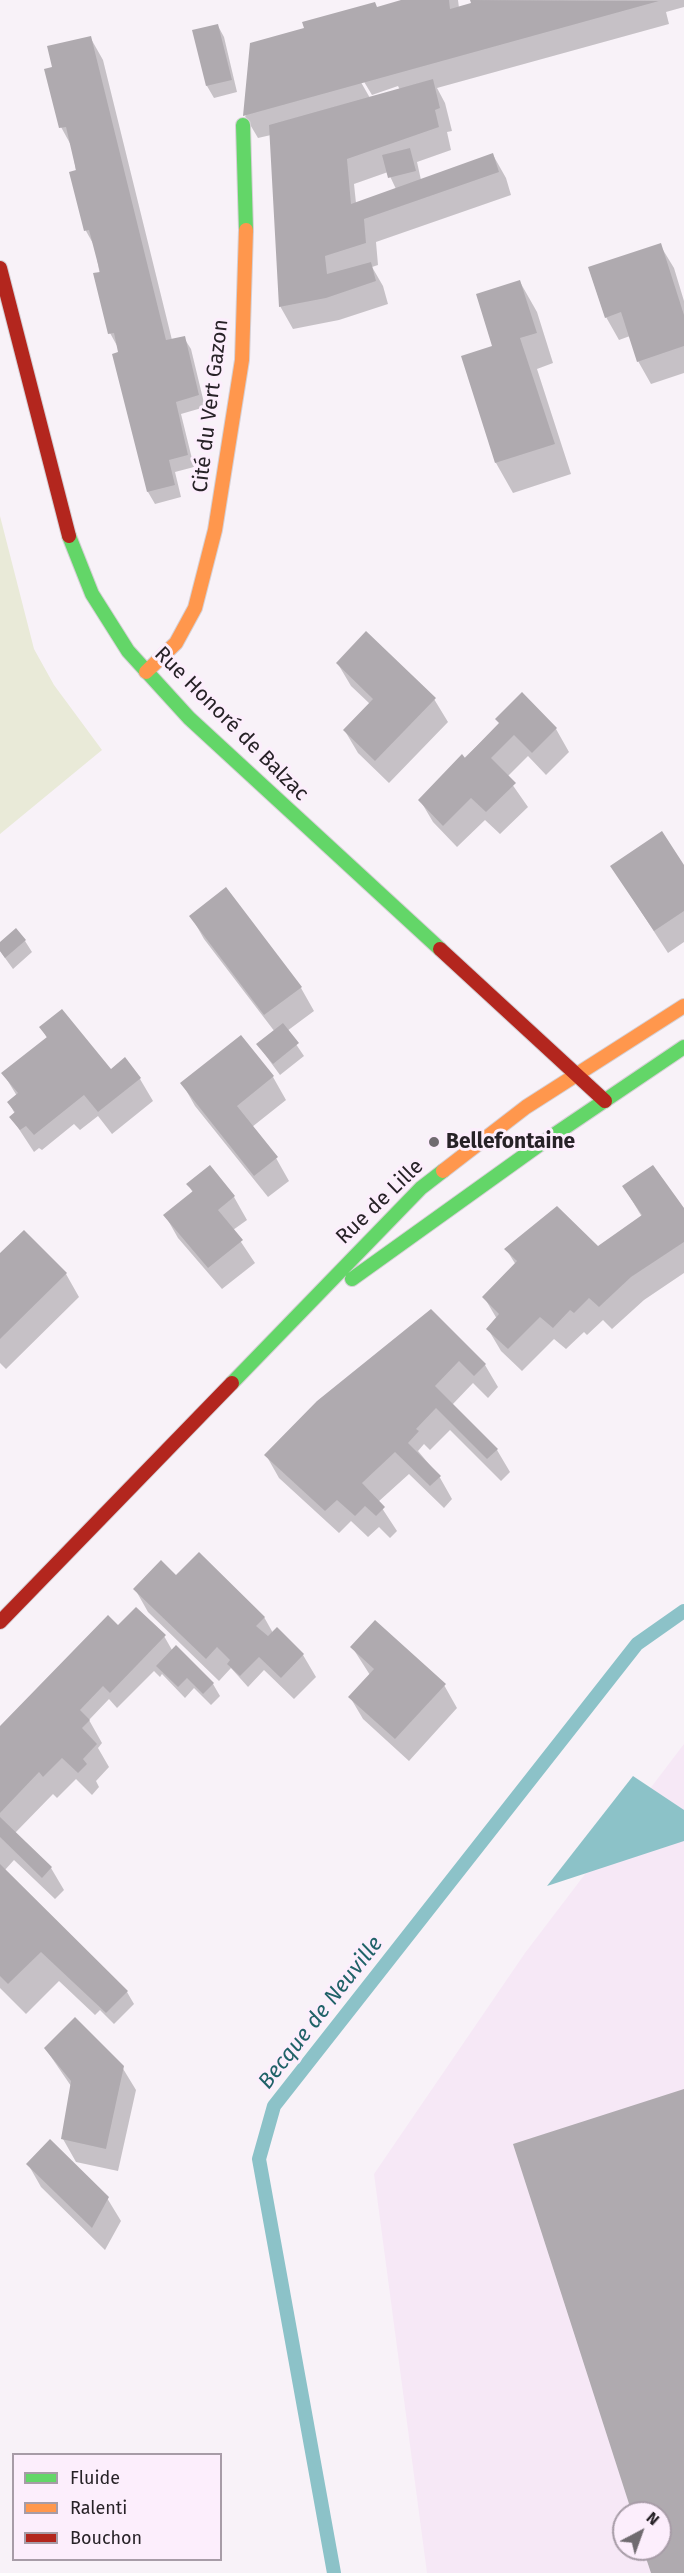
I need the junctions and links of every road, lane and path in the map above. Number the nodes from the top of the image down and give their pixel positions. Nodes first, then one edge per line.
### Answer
1 (243, 125) dead end
2 (0, 268) edge
3 (146, 672) junction
4 (684, 1006) edge
5 (684, 1047) edge
6 (575, 1074) junction
7 (605, 1101) junction
8 (269, 1346) junction
9 (0, 1622) edge

1 - 3 street, Cité du Vert Gazon
2 - 3 street, Rue Honoré de Balzac
3 - 6 street, Rue Honoré de Balzac
4 - 6 street, Rue de Lille
5 - 7 street, Rue de Lille
6 - 7 street, Rue Honoré de Balzac
6 - 8 street, Rue de Lille
7 - 8 street, Rue de Lille
8 - 9 street, Rue de Lille

